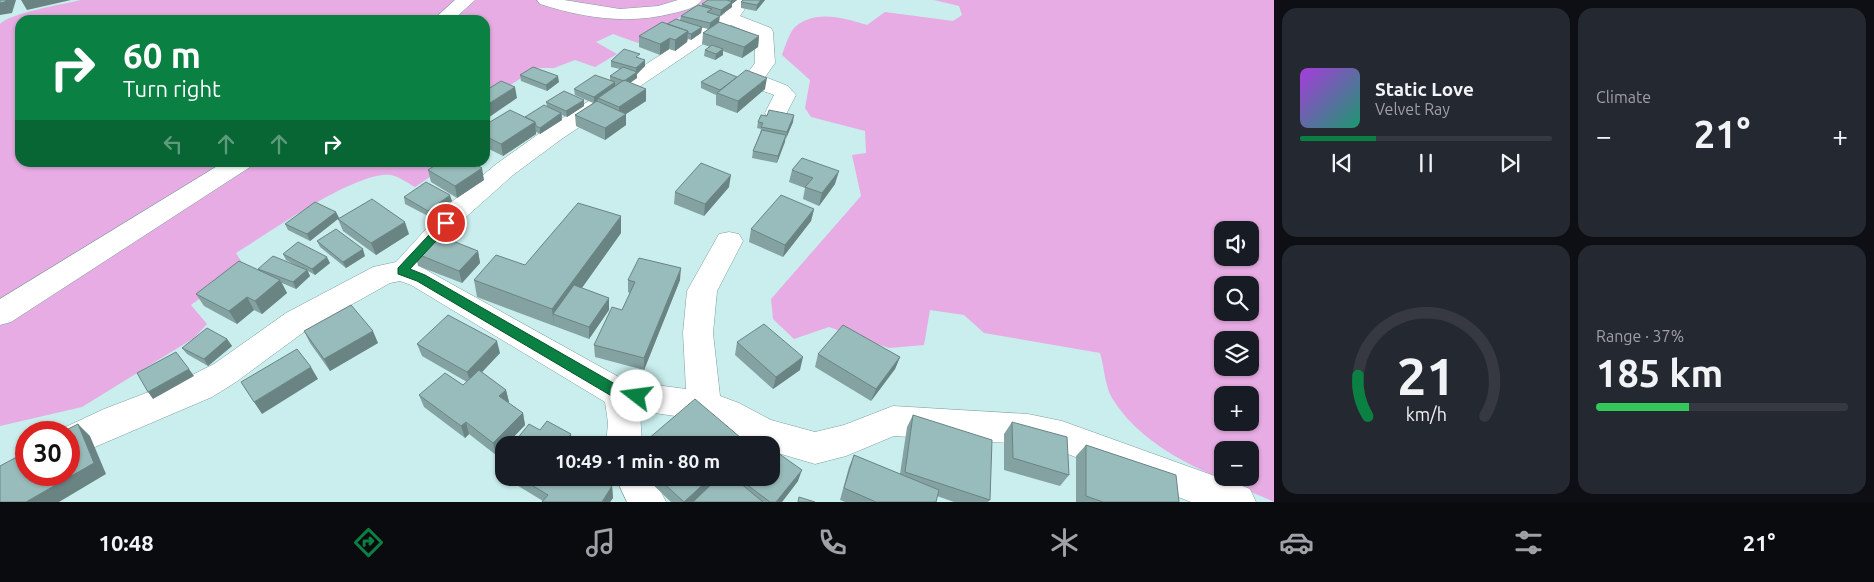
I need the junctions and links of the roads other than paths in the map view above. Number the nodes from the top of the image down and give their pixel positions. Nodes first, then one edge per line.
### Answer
1 (466, 0) edge
2 (546, 0) edge
3 (693, 0) edge
4 (736, 9) edge
5 (448, 15) edge
6 (776, 113) edge
7 (234, 167) edge
8 (729, 241) dead end
9 (402, 271) junction
10 (0, 314) edge
11 (620, 394) junction
12 (704, 406) junction
13 (624, 436) edge
14 (80, 437) edge
15 (638, 486) edge
16 (646, 502) edge
17 (1238, 502) edge

1 - 5 street
2 - 3 street
4 - 6 street
4 - 9 street
7 - 10 street
8 - 12 street
9 - 11 street
9 - 14 street
11 - 12 street
11 - 13 street
12 - 17 street
15 - 16 street

